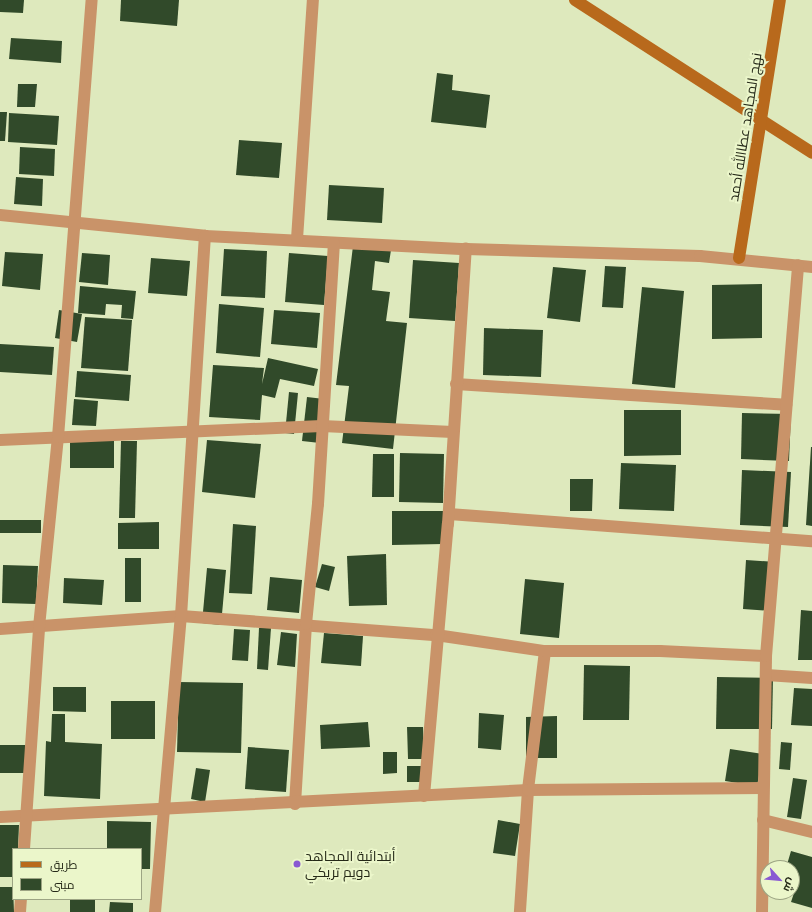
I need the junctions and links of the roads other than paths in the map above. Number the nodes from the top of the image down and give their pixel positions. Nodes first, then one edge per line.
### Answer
1 (92, 0) edge
2 (313, 0) edge
3 (575, 0) edge
4 (780, 0) edge
5 (761, 122) junction
6 (812, 154) edge
7 (0, 216) edge
8 (75, 222) junction
9 (205, 236) junction
10 (297, 239) junction
11 (334, 243) junction
12 (466, 249) junction
13 (739, 258) junction
14 (798, 265) junction
15 (812, 267) edge
16 (456, 384) junction
17 (786, 405) junction
18 (322, 426) junction
19 (192, 430) junction
20 (453, 432) junction
21 (58, 437) junction
22 (0, 440) edge
23 (449, 514) junction
24 (775, 539) junction
25 (812, 541) edge
26 (181, 616) junction
27 (306, 624) junction
28 (38, 627) junction
29 (0, 628) edge
30 (436, 635) junction
31 (545, 651) junction
32 (766, 656) junction
33 (766, 675) junction
34 (812, 678) edge
35 (763, 788) junction
36 (528, 790) junction
37 (424, 796) junction
38 (295, 804) junction
39 (162, 808) junction
40 (0, 817) edge
41 (26, 817) junction
42 (763, 820) junction
43 (812, 832) edge
44 (24, 848) edge
45 (21, 900) edge
46 (20, 912) edge
47 (154, 912) edge
48 (520, 912) edge
49 (762, 912) edge

1 - 8 street
2 - 10 street
3 - 5 street
4 - 5 street, نهج المجاهد عطاالله أحمد
5 - 6 street
5 - 13 street, نهج المجاهد عطاالله أحمد
7 - 8 street
8 - 9 street
8 - 21 street
9 - 10 street
9 - 19 street
10 - 11 street
11 - 12 street
11 - 18 street
12 - 13 street
12 - 16 street
13 - 14 street
14 - 15 street
14 - 17 street
16 - 17 street
16 - 20 street
17 - 24 street
18 - 19 street
18 - 20 street
18 - 27 street
19 - 21 street
19 - 26 street
20 - 23 street
21 - 22 street
21 - 28 street
23 - 24 street
23 - 30 street
24 - 25 street
24 - 32 street
26 - 27 street
26 - 28 street
26 - 39 street
27 - 30 street
27 - 38 street
28 - 29 street
28 - 41 street
30 - 31 street
30 - 37 street
31 - 32 street
31 - 36 street
32 - 33 street
33 - 34 street
33 - 35 street
35 - 36 street
35 - 42 street
36 - 37 street
36 - 48 street
37 - 38 street
38 - 39 street
39 - 41 street
39 - 47 street
40 - 41 street
41 - 44 street
42 - 43 street
42 - 49 street
45 - 46 street

